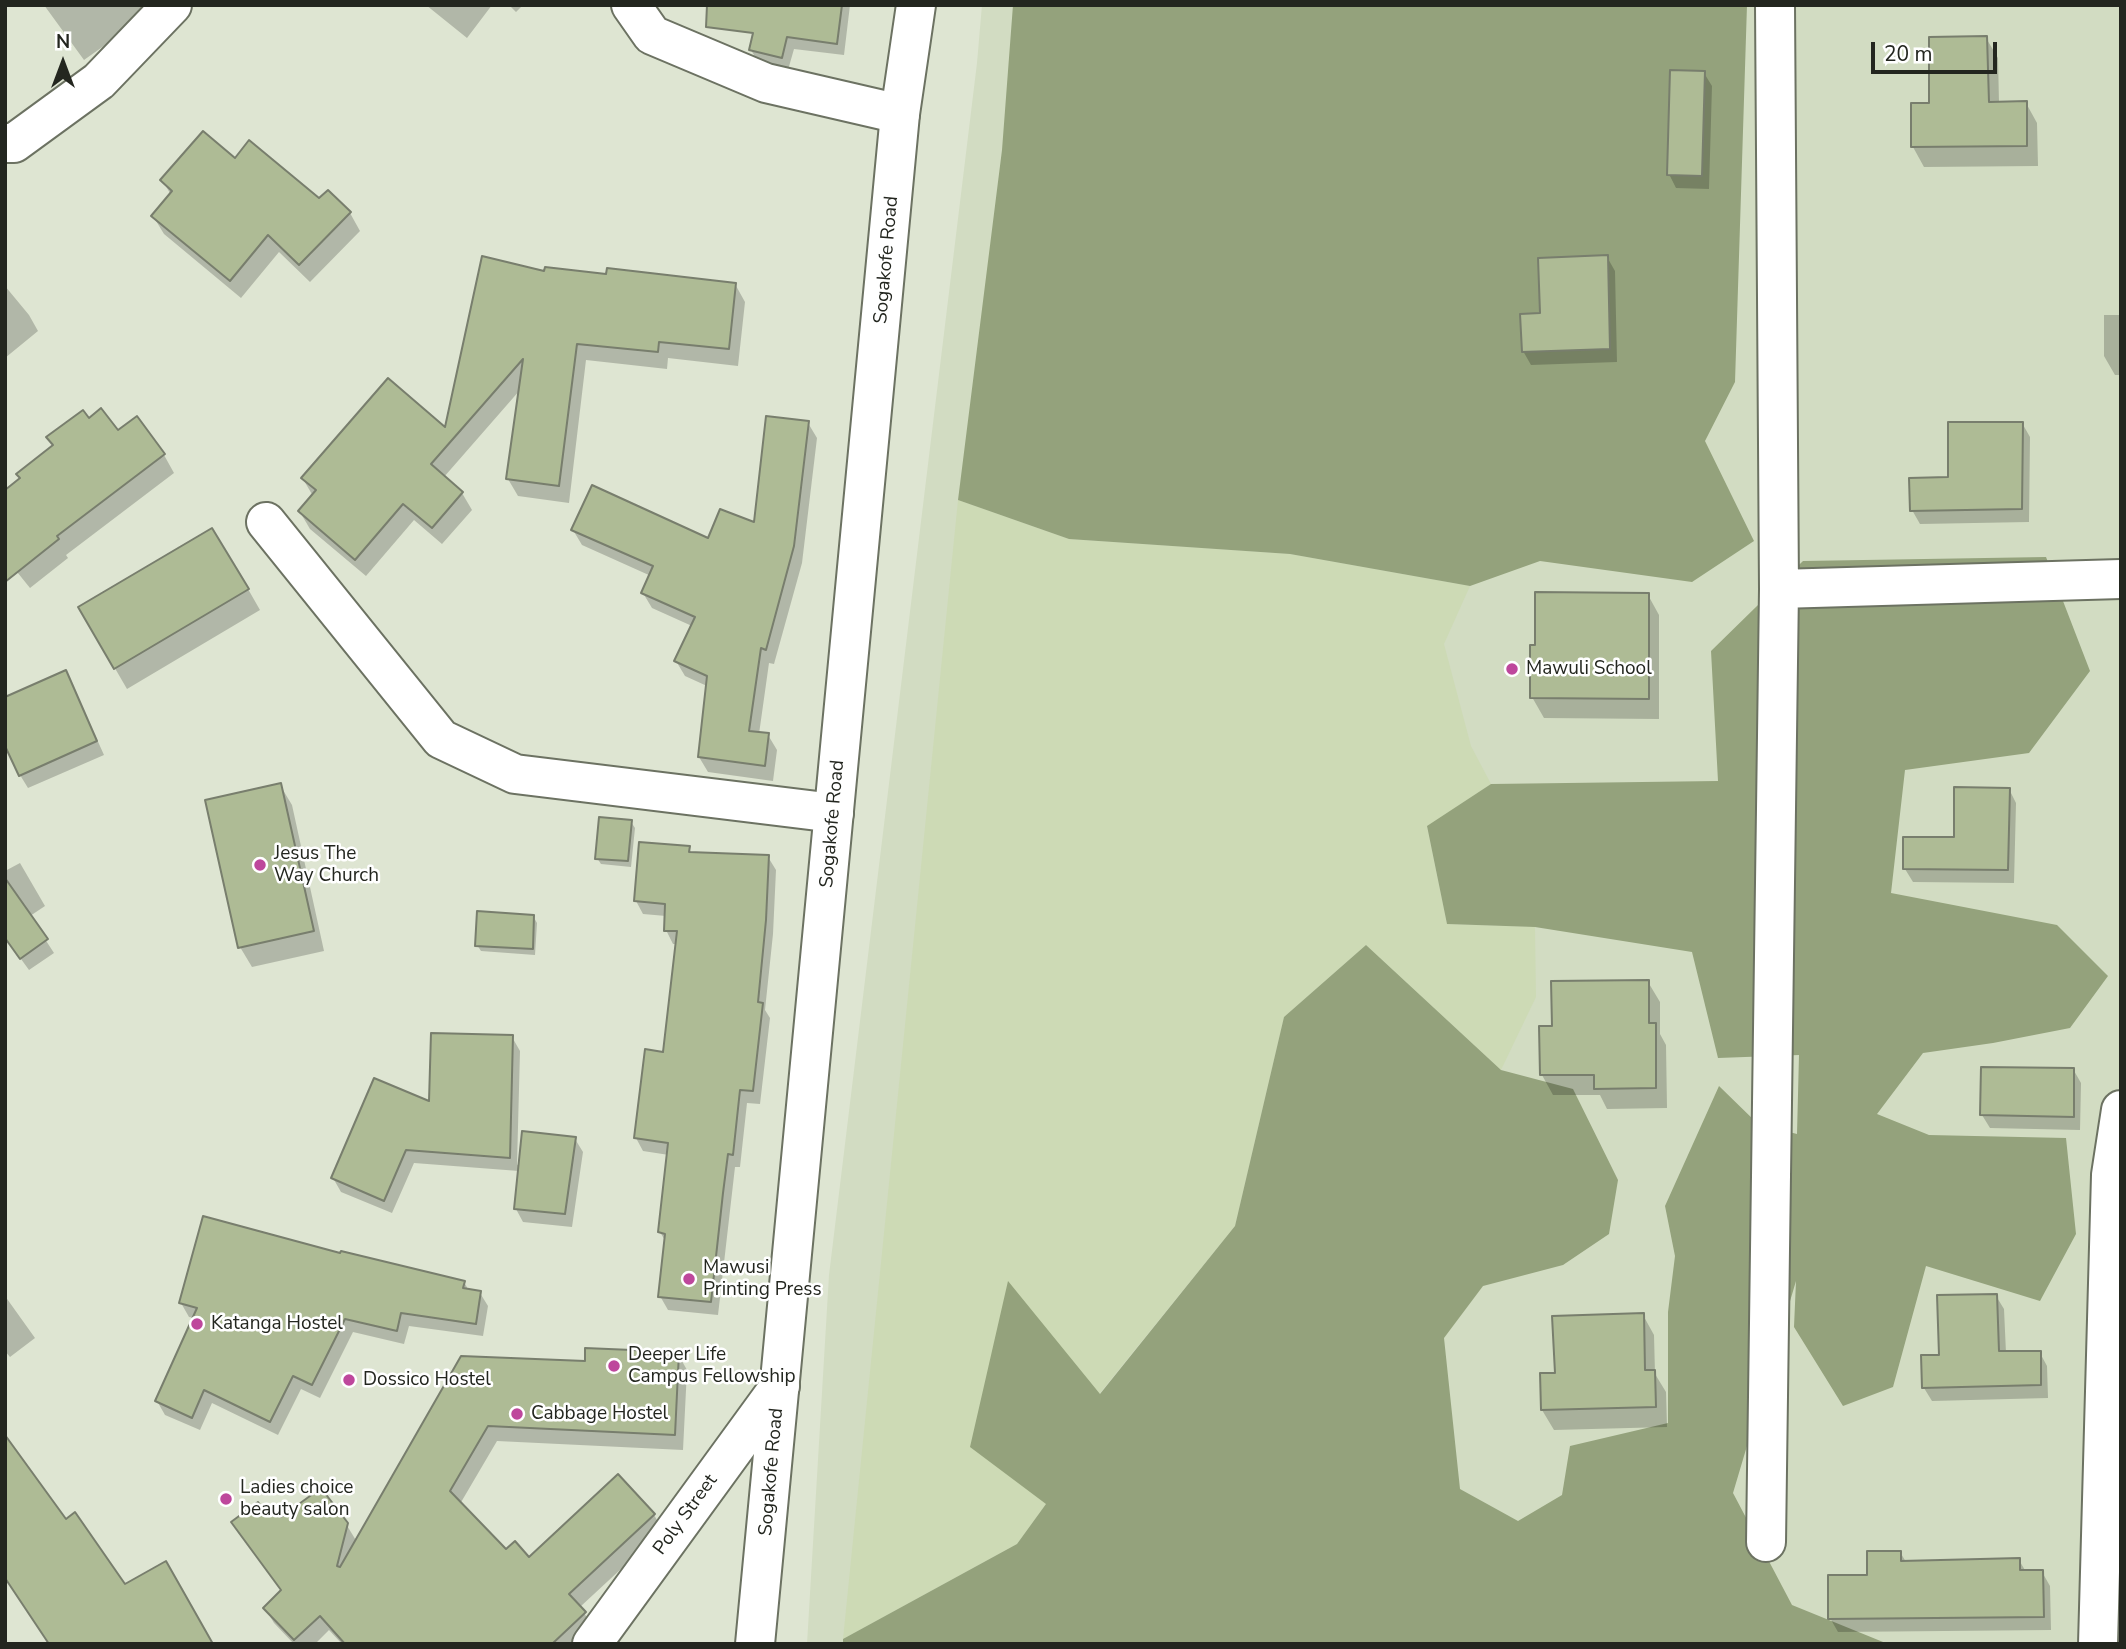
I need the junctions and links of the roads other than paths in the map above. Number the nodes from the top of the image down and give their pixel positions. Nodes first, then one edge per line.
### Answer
1 (173, 5) edge
2 (631, 5) edge
3 (916, 5) edge
4 (1775, 5) edge
5 (900, 114) junction
6 (5, 143) edge
7 (266, 522) dead end
8 (2121, 579) edge
9 (1779, 589) junction
10 (834, 813) junction
11 (2121, 1110) edge
12 (780, 1386) junction
13 (1766, 1542) dead end
14 (592, 1644) edge
15 (755, 1644) edge
16 (2098, 1644) edge

1 - 6 main road
2 - 5 main road
3 - 5 main road, Sogakofe Road
4 - 9 main road
5 - 10 main road, Sogakofe Road
7 - 10 main road
8 - 9 main road
9 - 13 main road
10 - 12 main road, Sogakofe Road
11 - 16 main road
12 - 14 main road, Poly Street
12 - 15 main road, Sogakofe Road

